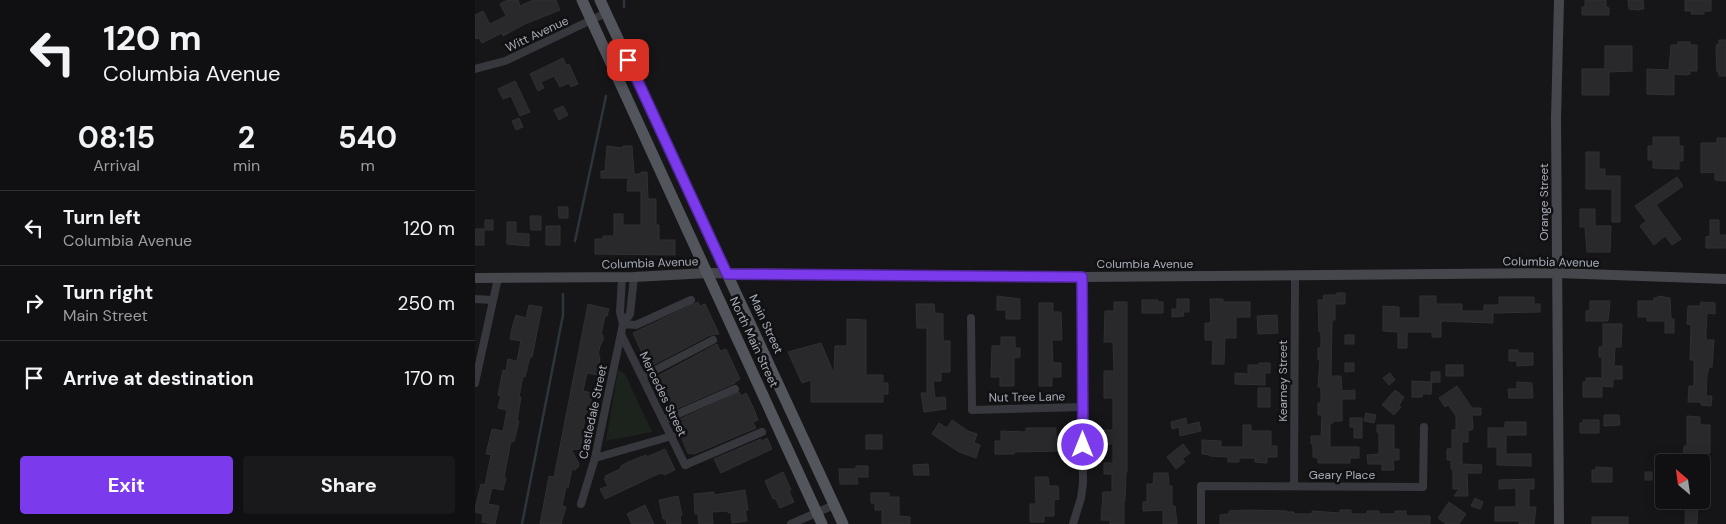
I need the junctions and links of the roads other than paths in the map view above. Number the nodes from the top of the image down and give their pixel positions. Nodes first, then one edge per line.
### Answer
1 (582, 0) edge
2 (600, 0) edge
3 (1559, 0) edge
4 (606, 13) junction
5 (591, 20) junction
6 (475, 69) edge
7 (707, 273) junction
8 (1557, 273) junction
9 (727, 274) junction
10 (1295, 275) junction
11 (622, 277) junction
12 (634, 277) junction
13 (1082, 277) junction
14 (475, 278) edge
15 (498, 278) junction
16 (1726, 279) edge
17 (475, 299) edge
18 (493, 300) junction
19 (691, 300) dead end
20 (621, 305) junction
21 (631, 306) junction
22 (971, 318) dead end
23 (623, 324) junction
24 (621, 334) junction
25 (713, 340) dead end
26 (642, 376) junction
27 (475, 383) edge
28 (735, 389) dead end
29 (1083, 407) junction
30 (664, 420) junction
31 (1424, 427) dead end
32 (762, 432) dead end
33 (672, 436) junction
34 (595, 458) junction
35 (1293, 486) junction
36 (581, 504) dead end
37 (834, 505) junction
38 (817, 513) junction
39 (791, 524) edge
40 (822, 524) edge
41 (843, 524) edge
42 (1073, 524) edge
43 (1201, 524) edge
44 (1559, 524) edge

1 - 5 main road
2 - 4 main road, Main Street
3 - 8 main road, Orange Street
4 - 5 street, Witt Avenue
4 - 9 main road, Main Street
5 - 6 street, Witt Avenue
5 - 7 main road, North Main Street
7 - 9 main road, Columbia Avenue
7 - 12 main road, Columbia Avenue
7 - 38 main road, North Main Street
8 - 10 main road, Columbia Avenue
8 - 16 main road, Columbia Avenue
8 - 44 main road, Orange Street
9 - 13 main road, Columbia Avenue
9 - 37 main road, Main Street
10 - 13 main road, Columbia Avenue
10 - 35 street, Kearney Street
11 - 12 main road, Columbia Avenue
11 - 15 main road, Columbia Avenue
11 - 20 street, Castledale Street
12 - 21 street, Castledale Street
13 - 29 street
14 - 15 main road, Columbia Avenue
15 - 18 street
17 - 18 street
18 - 27 street
19 - 23 street
20 - 21 street
20 - 23 street, Castledale Street
21 - 23 street, Castledale Street
22 - 29 street, Nut Tree Lane
23 - 24 street, Castledale Street
24 - 26 street, Mercedes Street
24 - 34 street, Castledale Street
25 - 26 street
26 - 30 street, Mercedes Street
28 - 30 street
29 - 42 street
30 - 33 street, Mercedes Street
31 - 35 street, Geary Place
32 - 33 street, Mercedes Street
33 - 34 street
34 - 36 street, Castledale Street
35 - 43 street, Geary Place
37 - 38 street
37 - 41 main road, Main Street
38 - 39 street
38 - 40 main road, North Main Street

